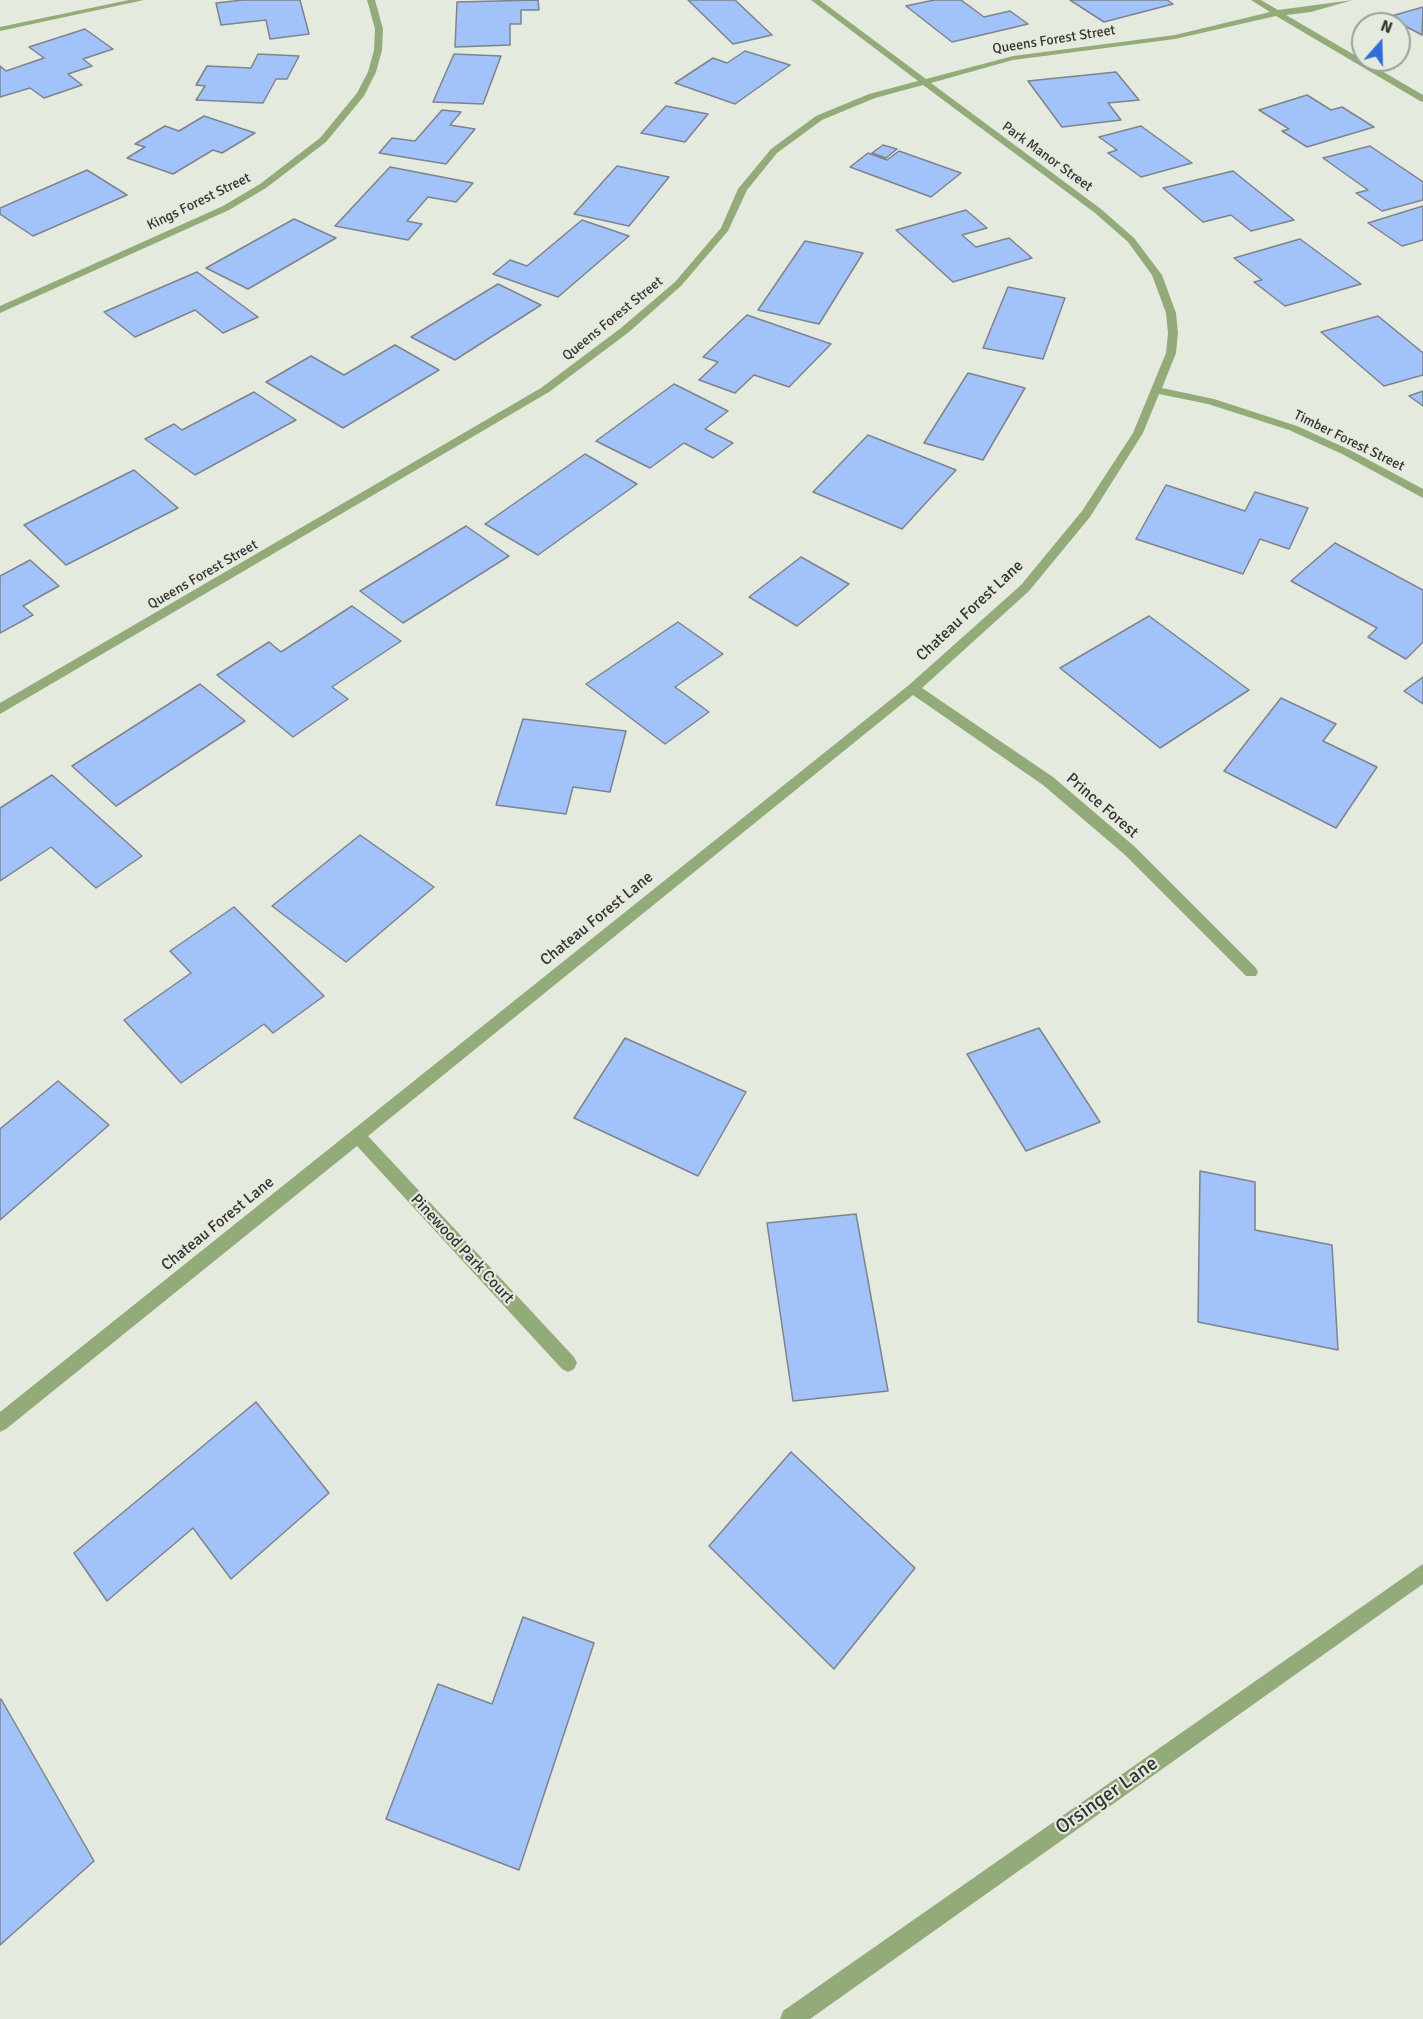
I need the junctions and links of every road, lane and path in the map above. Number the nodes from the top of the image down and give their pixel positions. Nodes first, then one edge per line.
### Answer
1 (140, 0) edge
2 (371, 0) edge
3 (815, 0) edge
4 (1255, 0) edge
5 (1289, 0) edge
6 (1349, 0) edge
7 (1277, 13) junction
8 (0, 30) edge
9 (923, 82) junction
10 (1423, 99) edge
11 (0, 310) edge
12 (1156, 390) junction
13 (1423, 494) edge
14 (913, 688) junction
15 (0, 709) edge
16 (1251, 972) dead end
17 (357, 1135) junction
18 (568, 1363) dead end
19 (0, 1423) edge
20 (1423, 1573) edge
21 (791, 2019) edge

1 - 8 street
2 - 11 street, Kings Forest Street
3 - 9 street, Park Manor Street
4 - 7 street
5 - 7 street
6 - 7 street, Queens Forest Street
7 - 9 street, Queens Forest Street
7 - 10 street
9 - 12 street, Park Manor Street
9 - 15 street, Queens Forest Street
12 - 13 street, Timber Forest Street
12 - 14 street, Chateau Forest Lane
14 - 16 street, Prince Forest
14 - 17 street, Chateau Forest Lane
17 - 18 street, Pinewood Park Court
17 - 19 street, Chateau Forest Lane
20 - 21 street, Orsinger Lane

